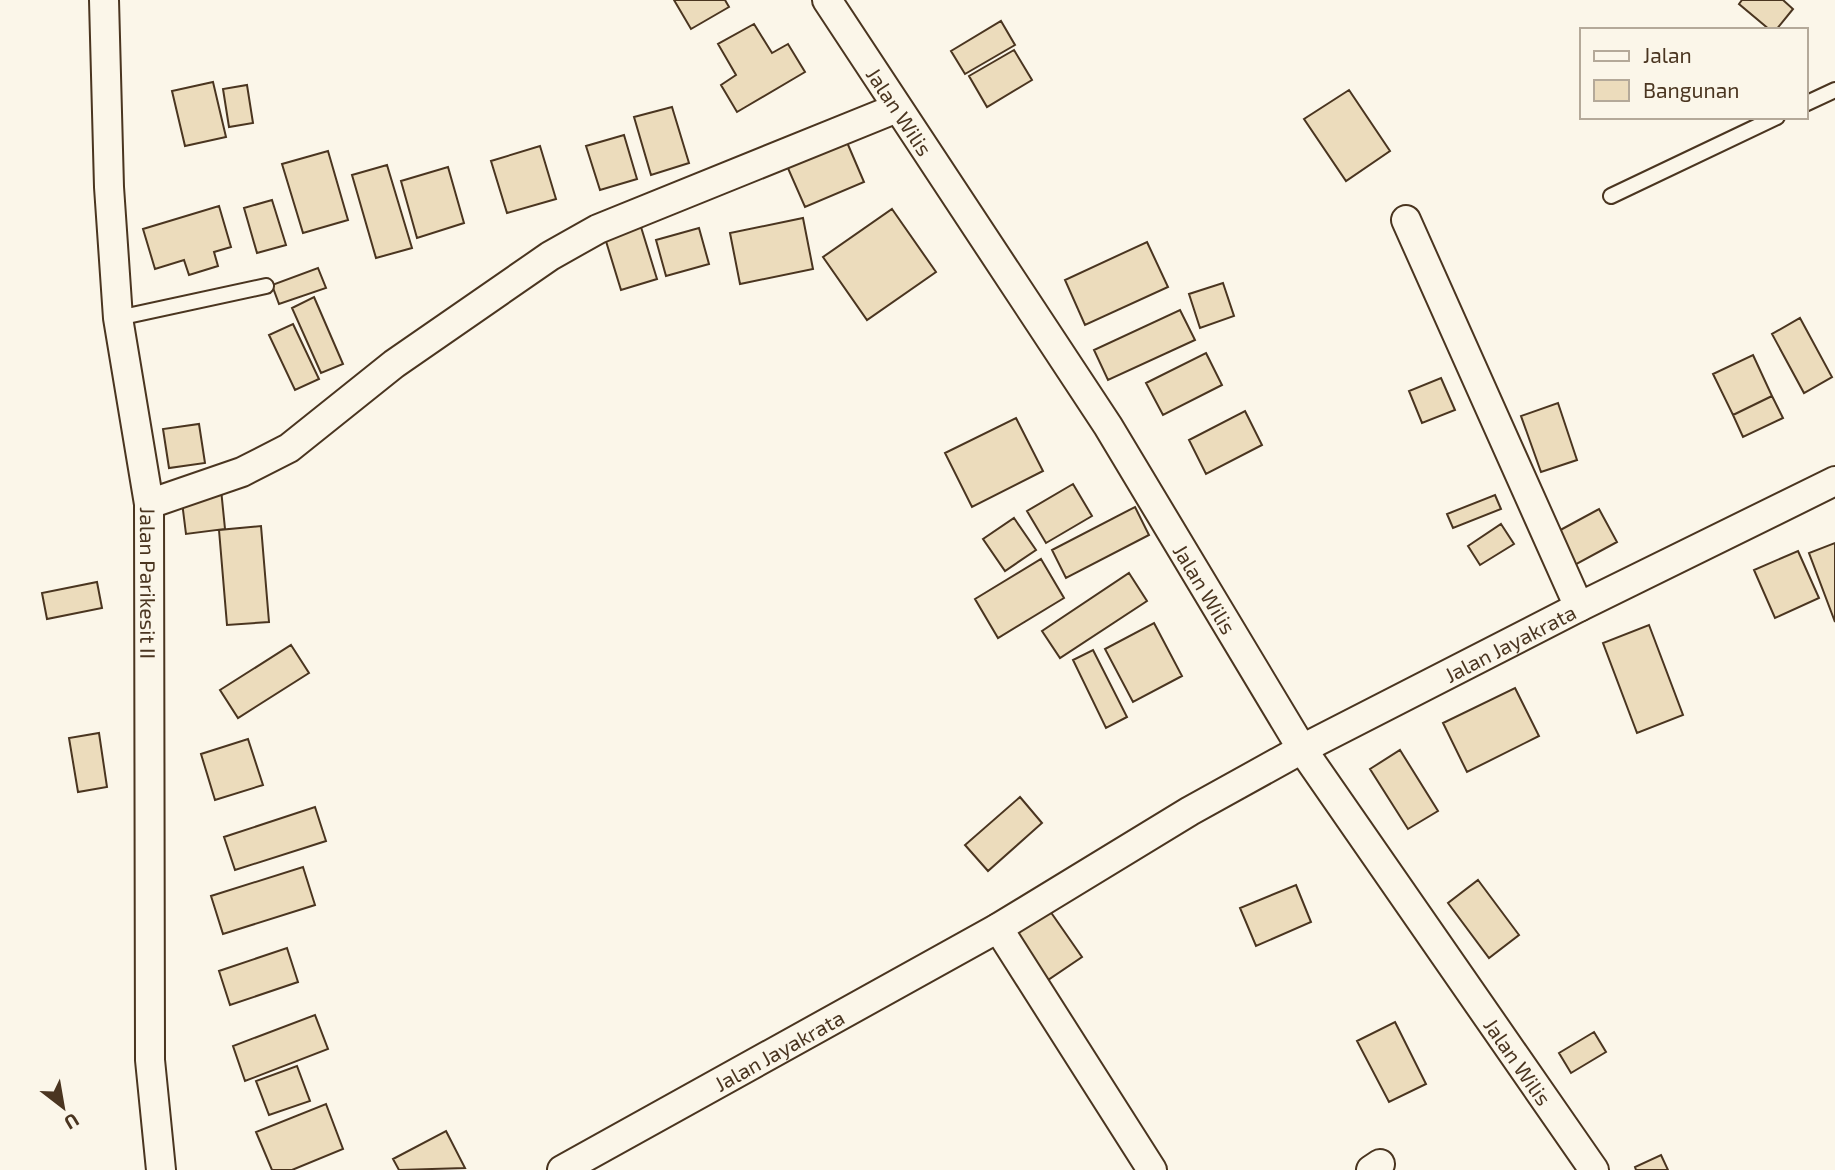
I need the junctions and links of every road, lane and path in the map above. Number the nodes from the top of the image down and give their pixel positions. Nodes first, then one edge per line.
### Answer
1 (104, 0) edge
2 (827, 0) edge
3 (1835, 90) edge
4 (1807, 103) edge
5 (897, 108) junction
6 (1773, 119) edge
7 (1611, 196) dead end
8 (1406, 220) dead end
9 (265, 286) dead end
10 (118, 318) junction
11 (1835, 481) edge
12 (149, 504) junction
13 (1579, 607) junction
14 (1302, 749) junction
15 (998, 928) junction
16 (161, 1170) edge
17 (562, 1170) edge
18 (1152, 1170) edge
19 (1594, 1170) edge

1 - 10 street, Jalan Parikesit II
2 - 5 street, Jalan Wilis
3 - 4 lane
5 - 12 street
5 - 14 street, Jalan Wilis
6 - 7 lane
8 - 13 street
9 - 10 lane
10 - 12 street, Jalan Parikesit II
11 - 13 street, Jalan Jayakrata
12 - 16 street, Jalan Parikesit II
13 - 14 street, Jalan Jayakrata
14 - 15 street, Jalan Jayakrata
14 - 19 street, Jalan Wilis
15 - 17 street, Jalan Jayakrata
15 - 18 street

